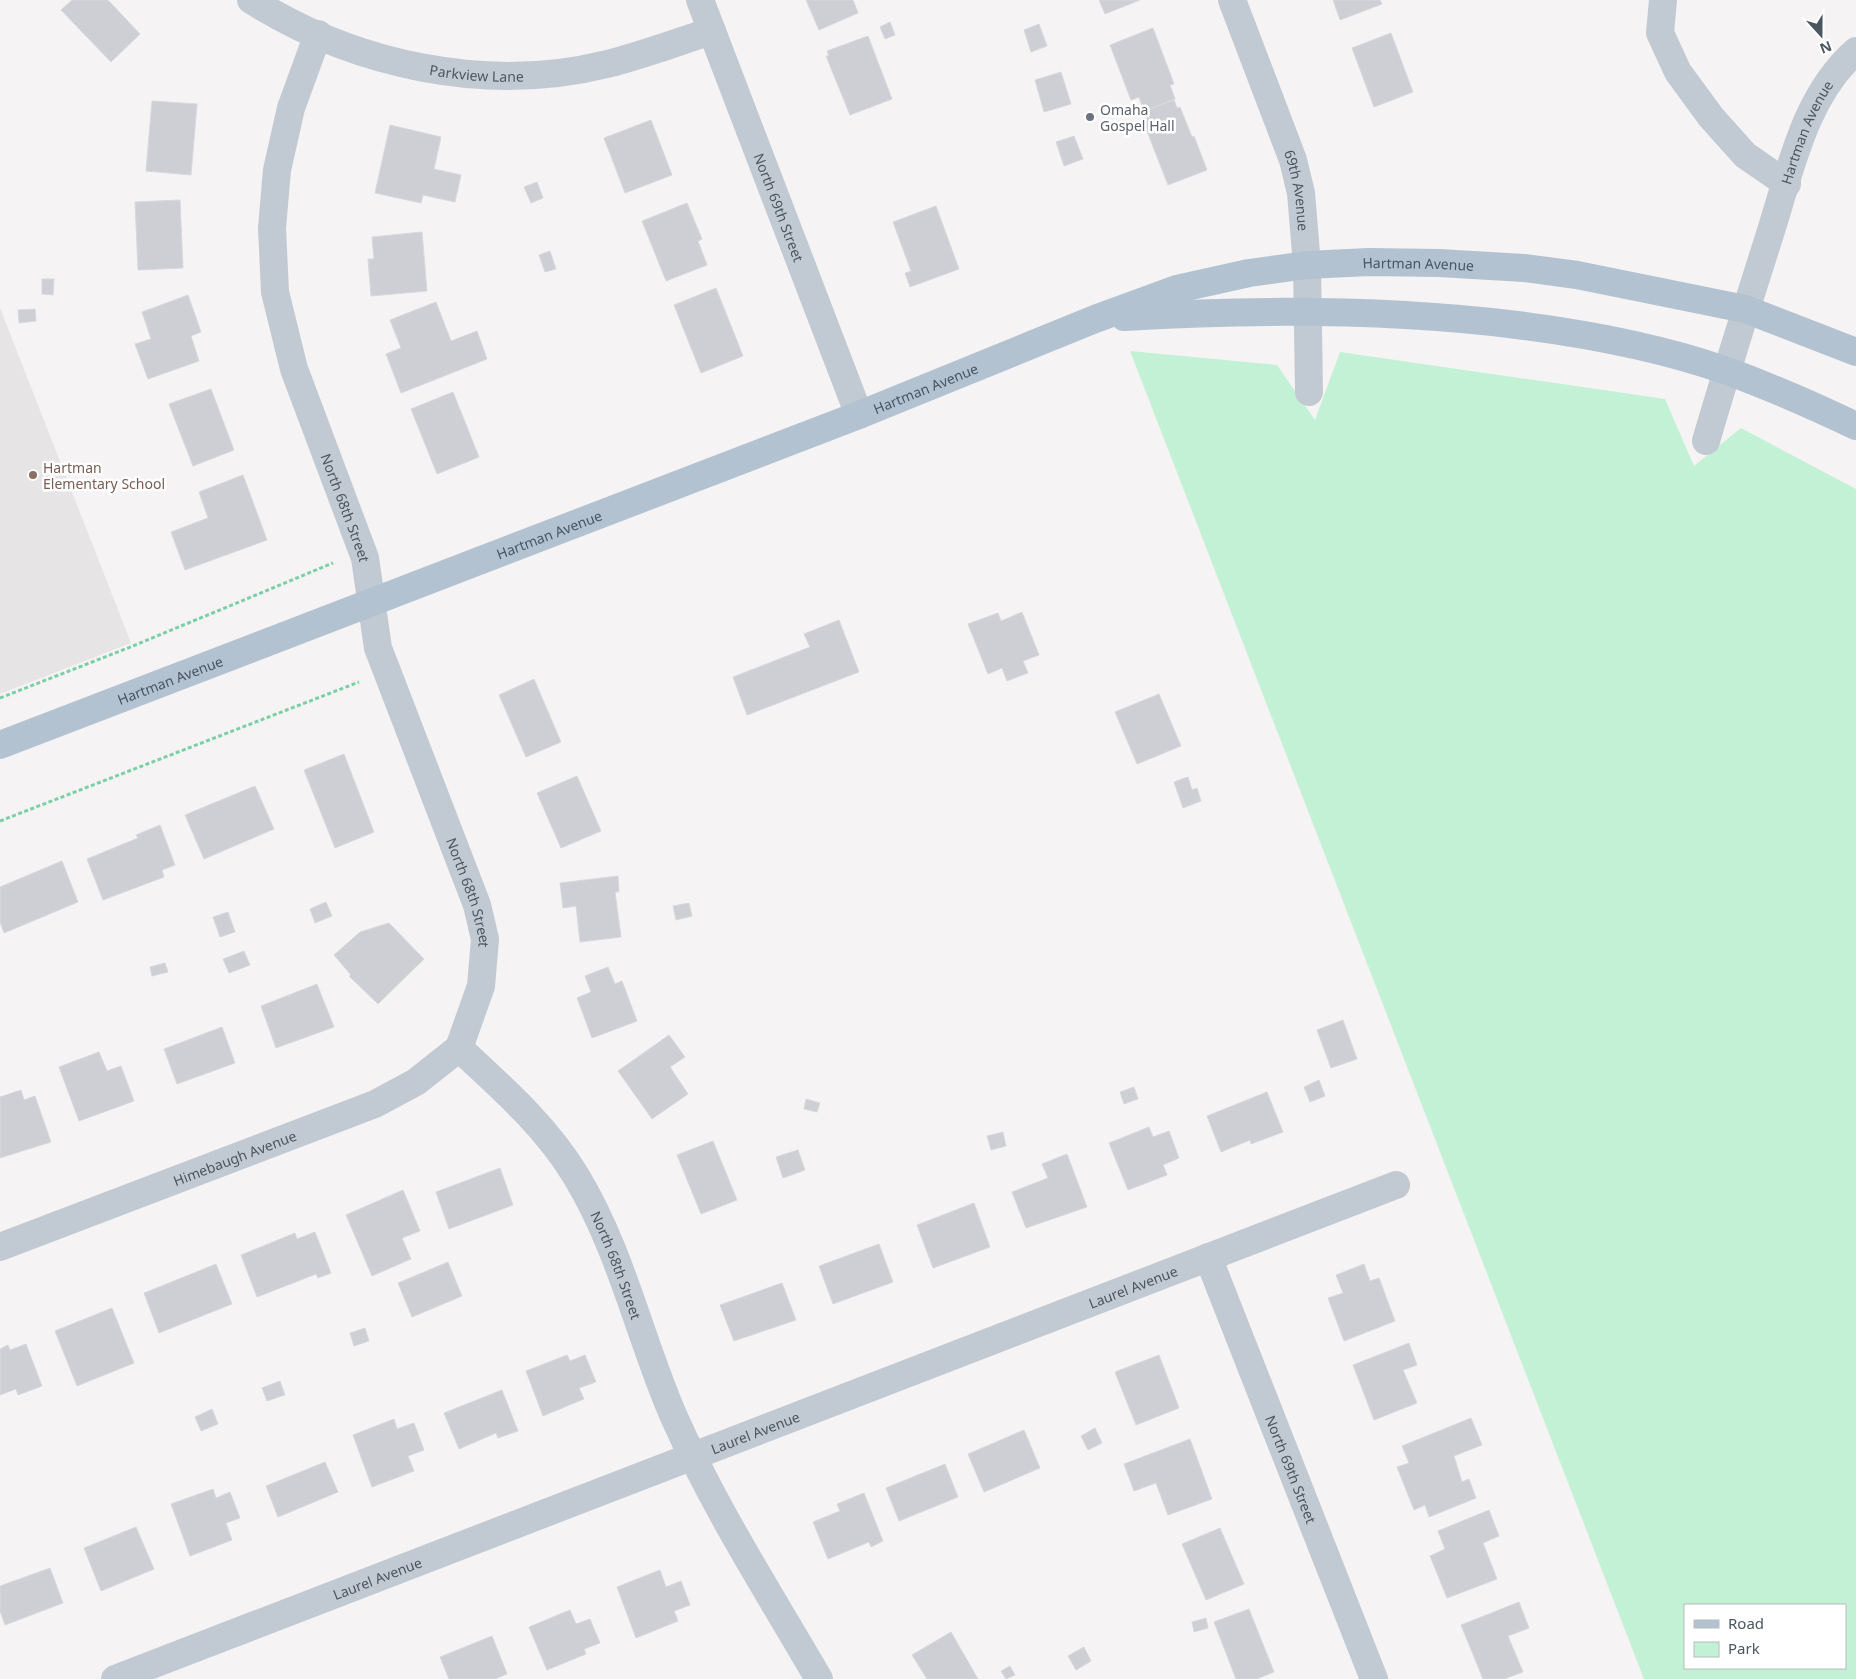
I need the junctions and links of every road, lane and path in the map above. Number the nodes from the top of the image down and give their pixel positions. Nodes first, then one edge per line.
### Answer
1 (251, 0) edge
2 (700, 0) edge
3 (1232, 0) edge
4 (1663, 0) edge
5 (712, 32) junction
6 (318, 34) junction
7 (1856, 52) edge
8 (1787, 184) junction
9 (1307, 265) junction
10 (1745, 309) junction
11 (1308, 310) junction
12 (1095, 319) junction
13 (1856, 352) edge
14 (1727, 371) junction
15 (1309, 392) dead end
16 (859, 414) junction
17 (1856, 426) edge
18 (1706, 441) dead end
19 (337, 561) dead end
20 (371, 602) junction
21 (364, 681) dead end
22 (0, 698) edge
23 (0, 745) edge
24 (0, 821) edge
25 (459, 1048) junction
26 (1396, 1185) dead end
27 (0, 1247) edge
28 (1208, 1257) junction
29 (692, 1457) junction
30 (115, 1679) edge
31 (819, 1679) edge
32 (1374, 1679) edge

1 - 6 street, Parkview Lane
2 - 5 street, North 69th Street
3 - 9 street, 69th Avenue
4 - 8 street
5 - 6 street, Parkview Lane
5 - 16 street, North 69th Street
6 - 20 street, North 68th Street
7 - 8 street, Hartman Avenue
8 - 10 street, Hartman Avenue
9 - 10 main road, Hartman Avenue
9 - 11 street, 69th Avenue
9 - 12 main road, Hartman Avenue
10 - 13 main road
10 - 14 street, Hartman Avenue
11 - 12 main road, Hartman Avenue
11 - 14 main road, Hartman Avenue
11 - 15 street, 69th Avenue
12 - 16 main road, Hartman Avenue
14 - 17 main road
14 - 18 street, Hartman Avenue
16 - 20 main road, Hartman Avenue
19 - 22 path
20 - 23 main road, Hartman Avenue
20 - 25 street, North 68th Street
21 - 24 path
25 - 27 street, Himebaugh Avenue
25 - 29 street, North 68th Street
26 - 28 street, Laurel Avenue
28 - 29 street, Laurel Avenue
28 - 32 street, North 69th Street
29 - 30 street, Laurel Avenue
29 - 31 street, North 68th Street

